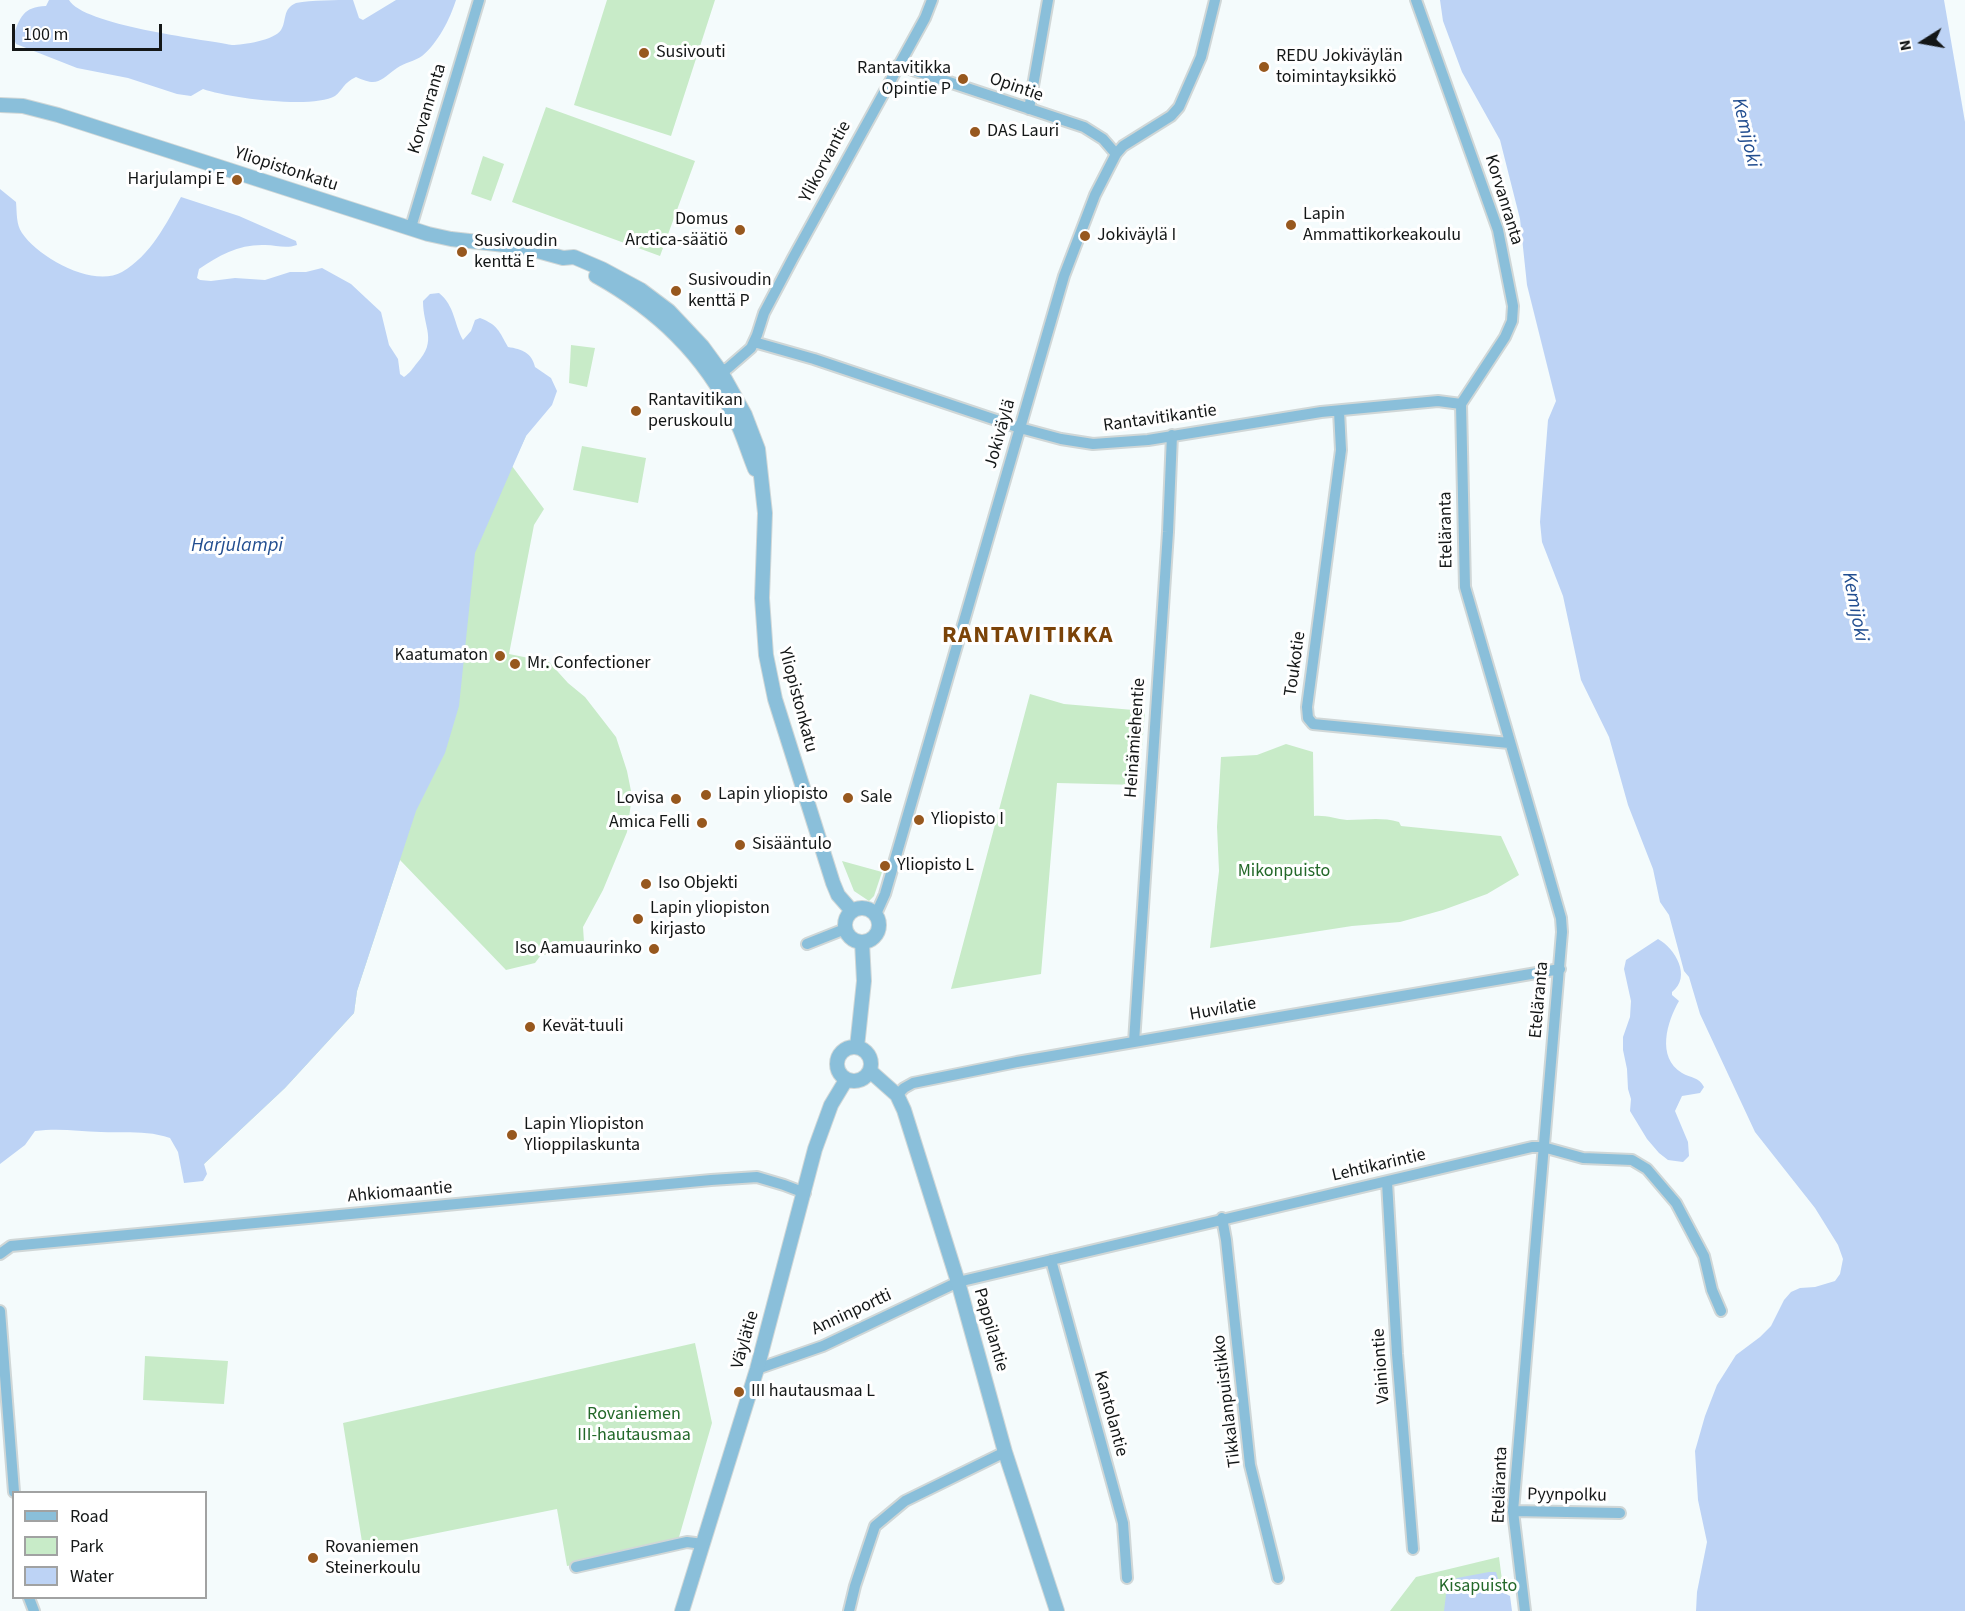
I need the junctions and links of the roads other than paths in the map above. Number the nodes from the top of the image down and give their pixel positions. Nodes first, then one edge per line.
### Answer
1 (479, 0) edge
2 (932, 0) edge
3 (1048, 0) edge
4 (1215, 0) edge
5 (1416, 0) edge
6 (898, 65) junction
7 (0, 105) edge
8 (1029, 109) junction
9 (1116, 154) junction
10 (411, 227) junction
11 (754, 342) junction
12 (716, 375) junction
13 (1461, 404) junction
14 (1339, 411) junction
15 (1020, 428) junction
16 (1172, 435) junction
17 (1509, 743) junction
18 (852, 910) junction
19 (876, 914) junction
20 (845, 929) junction
21 (862, 942) junction
22 (807, 944) dead end
23 (1560, 969) junction
24 (1134, 1042) junction
25 (857, 1047) junction
26 (870, 1071) junction
27 (846, 1080) junction
28 (897, 1095) junction
29 (1543, 1147) junction
30 (1387, 1182) junction
31 (805, 1193) junction
32 (1222, 1218) junction
33 (0, 1254) edge
34 (1051, 1260) junction
35 (958, 1282) junction
36 (0, 1311) edge
37 (1721, 1311) dead end
38 (757, 1369) junction
39 (1005, 1452) junction
40 (14, 1491) edge
41 (1513, 1511) junction
42 (1620, 1514) dead end
43 (703, 1544) junction
44 (1413, 1549) dead end
45 (576, 1567) dead end
46 (1127, 1578) dead end
47 (1278, 1578) dead end
48 (682, 1611) edge
49 (849, 1611) edge
50 (1057, 1611) edge
51 (1525, 1611) edge

1 - 10 street, Korvanranta
2 - 6 street, Ylikorvantie
3 - 8 street
4 - 9 street, Jokiväylä
5 - 13 street, Korvanranta
6 - 8 street, Opintie
6 - 11 street, Ylikorvantie
7 - 10 street, Yliopistonkatu
8 - 9 street, Opintie
9 - 15 street, Jokiväylä
10 - 12 street, Yliopistonkatu
11 - 12 street
11 - 15 street, Rantavitikantie
12 - 18 street, Yliopistonkatu
13 - 14 street, Rantavitikantie
13 - 17 street, Eteläranta
14 - 16 street, Rantavitikantie
14 - 17 street, Toukotie
15 - 16 street, Rantavitikantie
15 - 19 street, Jokiväylä
16 - 24 street, Heinämiehentie
17 - 23 street, Eteläranta
18 - 19 street
18 - 20 street
19 - 21 street
20 - 21 street
20 - 22 street
21 - 25 street
23 - 24 street, Huvilatie
23 - 29 street, Eteläranta
24 - 28 street, Huvilatie
25 - 26 street
25 - 27 street
26 - 27 street
26 - 28 street, Pappilantie
27 - 31 street, Väylätie
28 - 35 street, Pappilantie
29 - 30 street, Lehtikarintie
29 - 37 street, Lehtikarintie
29 - 41 street, Eteläranta
30 - 32 street, Lehtikarintie
30 - 44 street, Vainiontie
31 - 33 street, Ahkiomaantie
31 - 38 street, Väylätie
32 - 34 street, Lehtikarintie
32 - 47 street, Tikkalanpuistikko
34 - 35 street, Lehtikarintie
34 - 46 street, Kantolantie
35 - 38 street, Anninportti
35 - 39 street, Pappilantie
36 - 40 street
38 - 43 street, Väylätie
39 - 49 street
39 - 50 street, Pappilantie
41 - 42 street, Pyynpolku
41 - 51 street, Eteläranta
43 - 45 street
43 - 48 street, Väylätie

